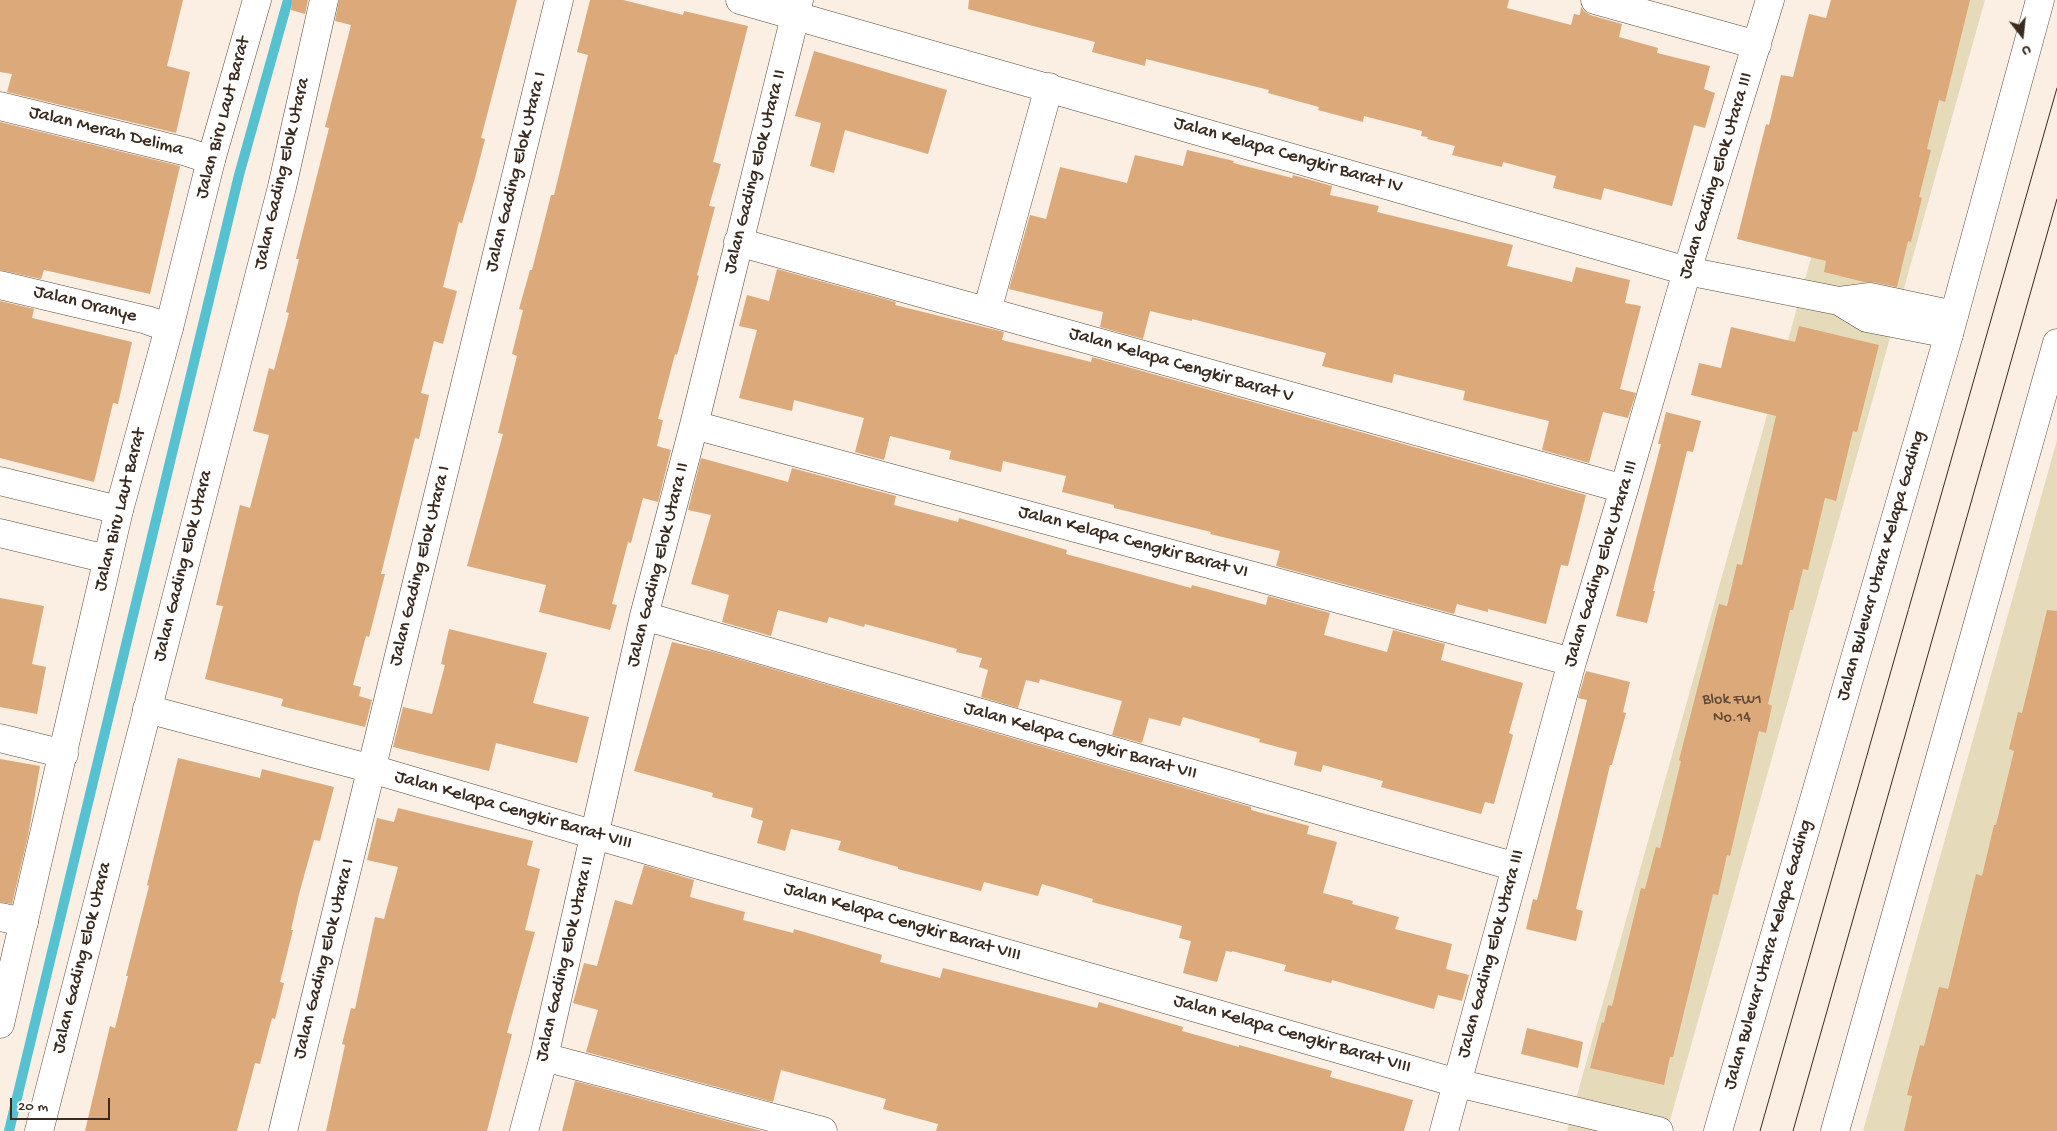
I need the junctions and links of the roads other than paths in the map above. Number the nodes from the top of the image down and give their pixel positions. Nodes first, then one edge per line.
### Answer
1 (257, 0) edge
2 (324, 0) edge
3 (559, 0) edge
4 (740, 0) edge
5 (1595, 0) edge
6 (1770, 0) edge
7 (2040, 0) edge
8 (797, 8) edge
9 (1757, 45) junction
10 (1049, 87) junction
11 (0, 106) edge
12 (211, 160) junction
13 (738, 242) junction
14 (1687, 272) junction
15 (0, 285) edge
16 (987, 311) junction
17 (1952, 325) junction
18 (169, 328) junction
19 (2057, 343) edge
20 (2049, 397) edge
21 (694, 425) junction
22 (0, 481) edge
23 (1624, 490) junction
24 (120, 510) junction
25 (0, 533) edge
26 (108, 559) junction
27 (644, 616) junction
28 (1572, 662) junction
29 (147, 710) junction
30 (0, 738) edge
31 (64, 754) junction
32 (372, 769) junction
33 (595, 835) junction
34 (1516, 868) junction
35 (12, 919) edge
36 (0, 1024) edge
37 (544, 1057) junction
38 (1457, 1082) junction
39 (39, 1131) edge
40 (283, 1131) edge
41 (524, 1131) edge
42 (823, 1131) edge
43 (1444, 1131) edge
44 (1659, 1131) edge
45 (1718, 1131) edge
46 (1834, 1131) edge

1 - 12 street, Jalan Biru Laut Barat
2 - 29 street, Jalan Gading Elok Utara
3 - 32 street, Jalan Gading Elok Utara I
4 - 8 street, Jalan Kelapa Cengkir Barat IV
5 - 9 street
6 - 9 street, Jalan Gading Elok Utara III
7 - 17 street, Jalan Bulevar Utara Kelapa Gading
8 - 10 street, Jalan Kelapa Cengkir Barat IV
8 - 13 street, Jalan Gading Elok Utara II
9 - 14 street, Jalan Gading Elok Utara III
10 - 14 street, Jalan Kelapa Cengkir Barat IV
10 - 16 street
11 - 12 street, Jalan Merah Delima
12 - 18 street, Jalan Biru Laut Barat
13 - 16 street, Jalan Kelapa Cengkir Barat V
13 - 21 street, Jalan Gading Elok Utara II
14 - 17 street, Jalan Kelapa Cengkir Barat IV
14 - 23 street, Jalan Gading Elok Utara III
15 - 18 street, Jalan Oranye
16 - 23 street, Jalan Kelapa Cengkir Barat V
17 - 45 street, Jalan Bulevar Utara Kelapa Gading
18 - 24 street, Jalan Biru Laut Barat
19 - 20 street
20 - 46 street
21 - 27 street, Jalan Gading Elok Utara II
21 - 28 street, Jalan Kelapa Cengkir Barat VI
22 - 24 street
23 - 28 street, Jalan Gading Elok Utara III
24 - 26 street, Jalan Biru Laut Barat
25 - 26 street
26 - 31 street, Jalan Biru Laut Barat
27 - 33 street, Jalan Gading Elok Utara II
27 - 34 street, Jalan Kelapa Cengkir Barat VII
28 - 34 street, Jalan Gading Elok Utara III
29 - 32 street, Jalan Kelapa Cengkir Barat VIII
29 - 39 street, Jalan Gading Elok Utara
30 - 31 street
31 - 35 street, Jalan Biru Laut Barat
32 - 33 street, Jalan Kelapa Cengkir Barat VIII
32 - 40 street, Jalan Gading Elok Utara I
33 - 37 street, Jalan Gading Elok Utara II
33 - 38 street, Jalan Kelapa Cengkir Barat VIII
34 - 38 street, Jalan Gading Elok Utara III
35 - 36 street, Jalan Biru Laut Barat
37 - 41 street, Jalan Gading Elok Utara II
37 - 42 street
38 - 43 street, Jalan Gading Elok Utara III
38 - 44 street, Jalan Kelapa Cengkir Barat VIII

